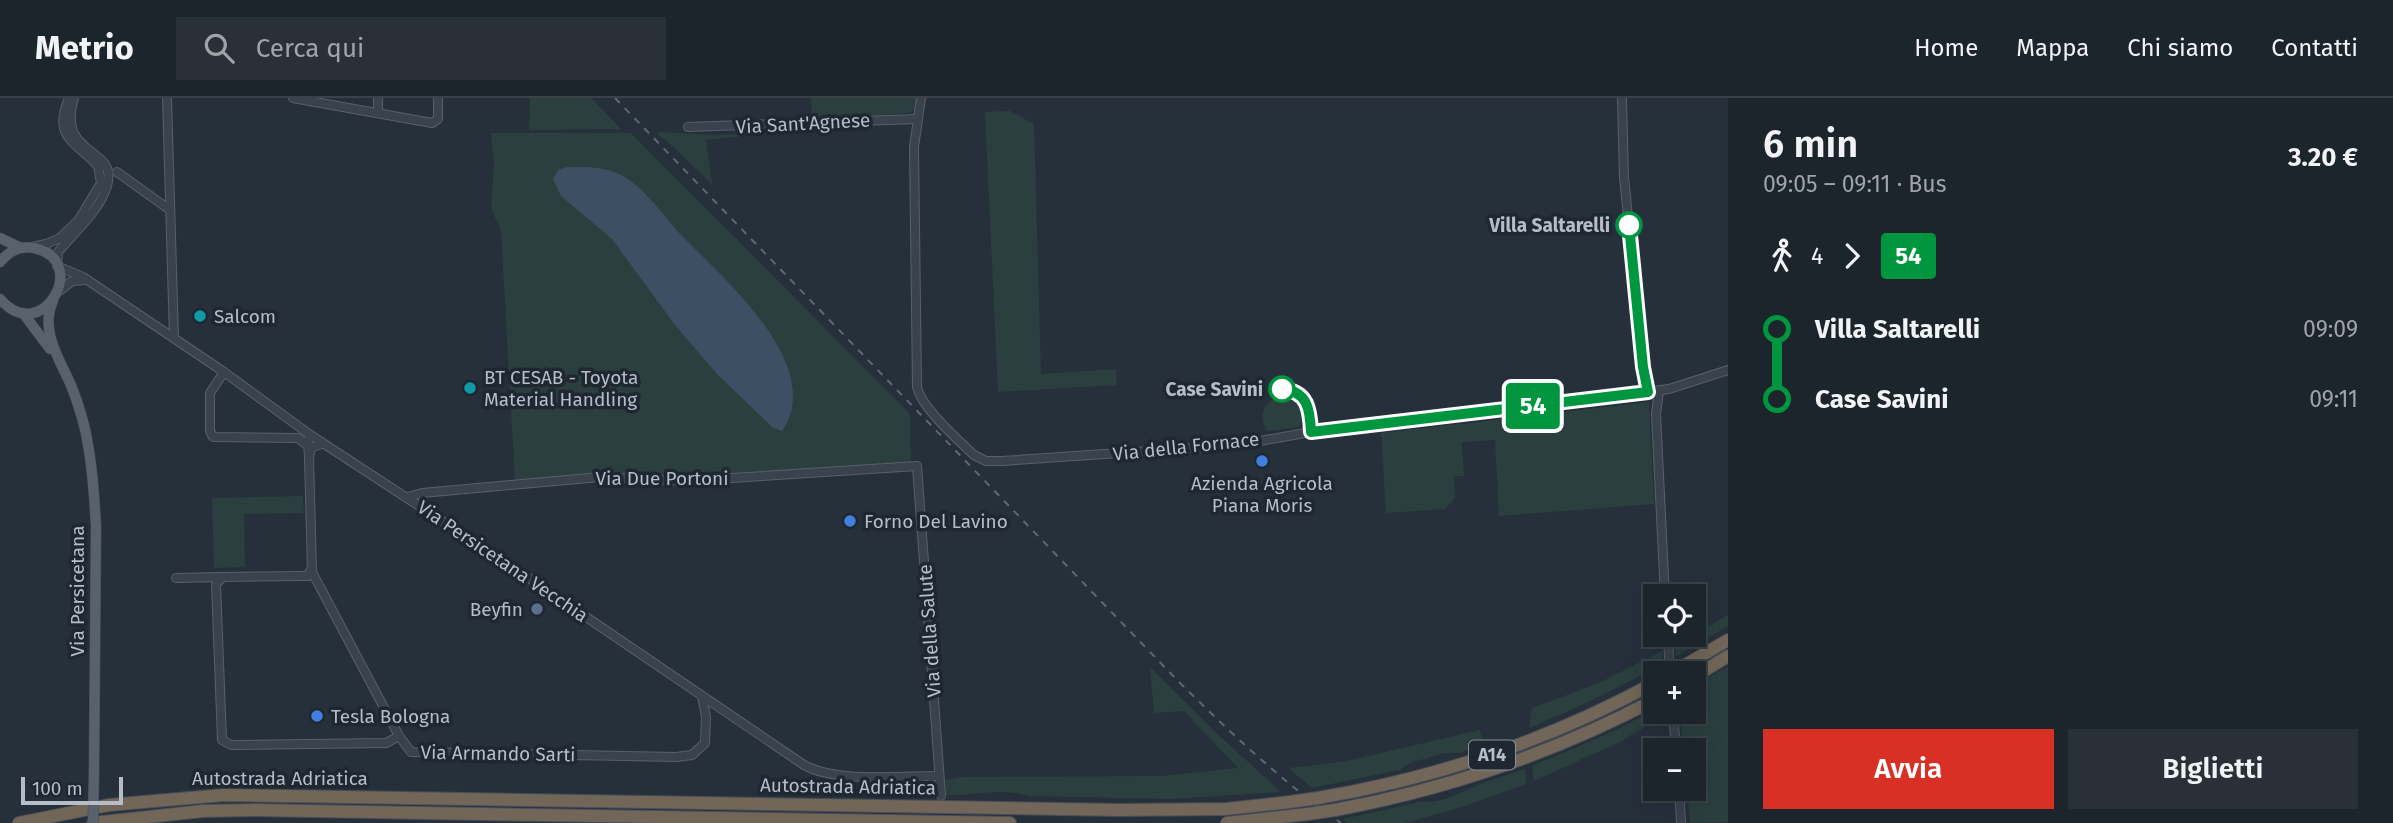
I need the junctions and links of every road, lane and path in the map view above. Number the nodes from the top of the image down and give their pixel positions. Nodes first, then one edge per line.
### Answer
1 (69, 98) edge
2 (74, 98) edge
3 (167, 98) edge
4 (293, 98) edge
5 (378, 98) edge
6 (438, 98) edge
7 (921, 98) edge
8 (1622, 98) edge
9 (378, 113) junction
10 (918, 119) junction
11 (688, 127) dead end
12 (117, 172) dead end
13 (170, 210) junction
14 (0, 238) edge
15 (25, 247) junction
16 (0, 262) edge
17 (57, 266) junction
18 (84, 278) junction
19 (55, 297) junction
20 (0, 299) edge
21 (23, 313) junction
22 (174, 338) junction
23 (60, 364) junction
24 (1728, 370) edge
25 (224, 372) junction
26 (1659, 391) junction
27 (1648, 392) junction
28 (309, 434) junction
29 (323, 443) junction
30 (307, 445) junction
31 (309, 458) junction
32 (917, 466) joint
33 (408, 497) junction
34 (311, 568) junction
35 (223, 577) junction
36 (176, 578) dead end
37 (196, 578) junction
38 (216, 584) junction
39 (1664, 584) edge
40 (1728, 640) edge
41 (1668, 647) edge
42 (1728, 656) edge
43 (1669, 659) dead end
44 (1692, 661) edge
45 (1706, 670) edge
46 (1643, 689) edge
47 (702, 696) junction
48 (1643, 705) edge
49 (715, 706) junction
50 (706, 715) junction
51 (399, 736) junction
52 (939, 776) junction
53 (941, 796) dead end
54 (1680, 801) edge
55 (19, 823) edge
56 (93, 823) edge
57 (1010, 823) edge
58 (1227, 823) edge
59 (1681, 823) edge

1 - 15 street
2 - 17 street
3 - 13 street
4 - 9 street
5 - 9 street
6 - 9 street
7 - 10 street
8 - 27 street
10 - 11 street, Via Sant'Agnese
10 - 27 street, Via della Fornace
12 - 13 street
13 - 22 street
14 - 15 main road
15 - 16 main road
15 - 17 main road
17 - 18 street, Via Persicetana Vecchia
17 - 19 main road, Via Persicetana
18 - 19 street
18 - 22 street, Via Persicetana Vecchia
19 - 21 main road
19 - 23 main road, Via Persicetana
20 - 21 main road
21 - 23 main road, Via Persicetana
22 - 25 street, Via Persicetana Vecchia
23 - 56 main road, Via Persicetana, bridge
24 - 26 street, Via della Fornace
25 - 28 street, Via Persicetana Vecchia
25 - 30 street
26 - 27 street, Via della Fornace
26 - 39 street
28 - 29 street, Via Persicetana Vecchia
28 - 30 street, Via Armando Sarti
29 - 31 street
29 - 33 street, Via Persicetana Vecchia
30 - 31 street, Via Armando Sarti
31 - 34 street, Via Armando Sarti
32 - 33 street, Via Due Portoni
32 - 52 street, Via della Salute
33 - 47 street, Via Persicetana Vecchia
34 - 35 street
34 - 51 street, Via Armando Sarti
35 - 37 street
35 - 38 street
36 - 37 street
37 - 38 street
38 - 51 street
40 - 44 highway
41 - 43 street
42 - 45 highway
46 - 55 highway, Autostrada Adriatica / A14, bridge
47 - 49 street, Via Persicetana Vecchia
47 - 50 street, Via Armando Sarti
48 - 58 highway, A14, bridge
49 - 50 street
49 - 52 street, Via Persicetana Vecchia
50 - 51 street, Via Armando Sarti
52 - 53 street, Via della Salute
54 - 59 street
56 - 57 highway, Autostrada Adriatica

